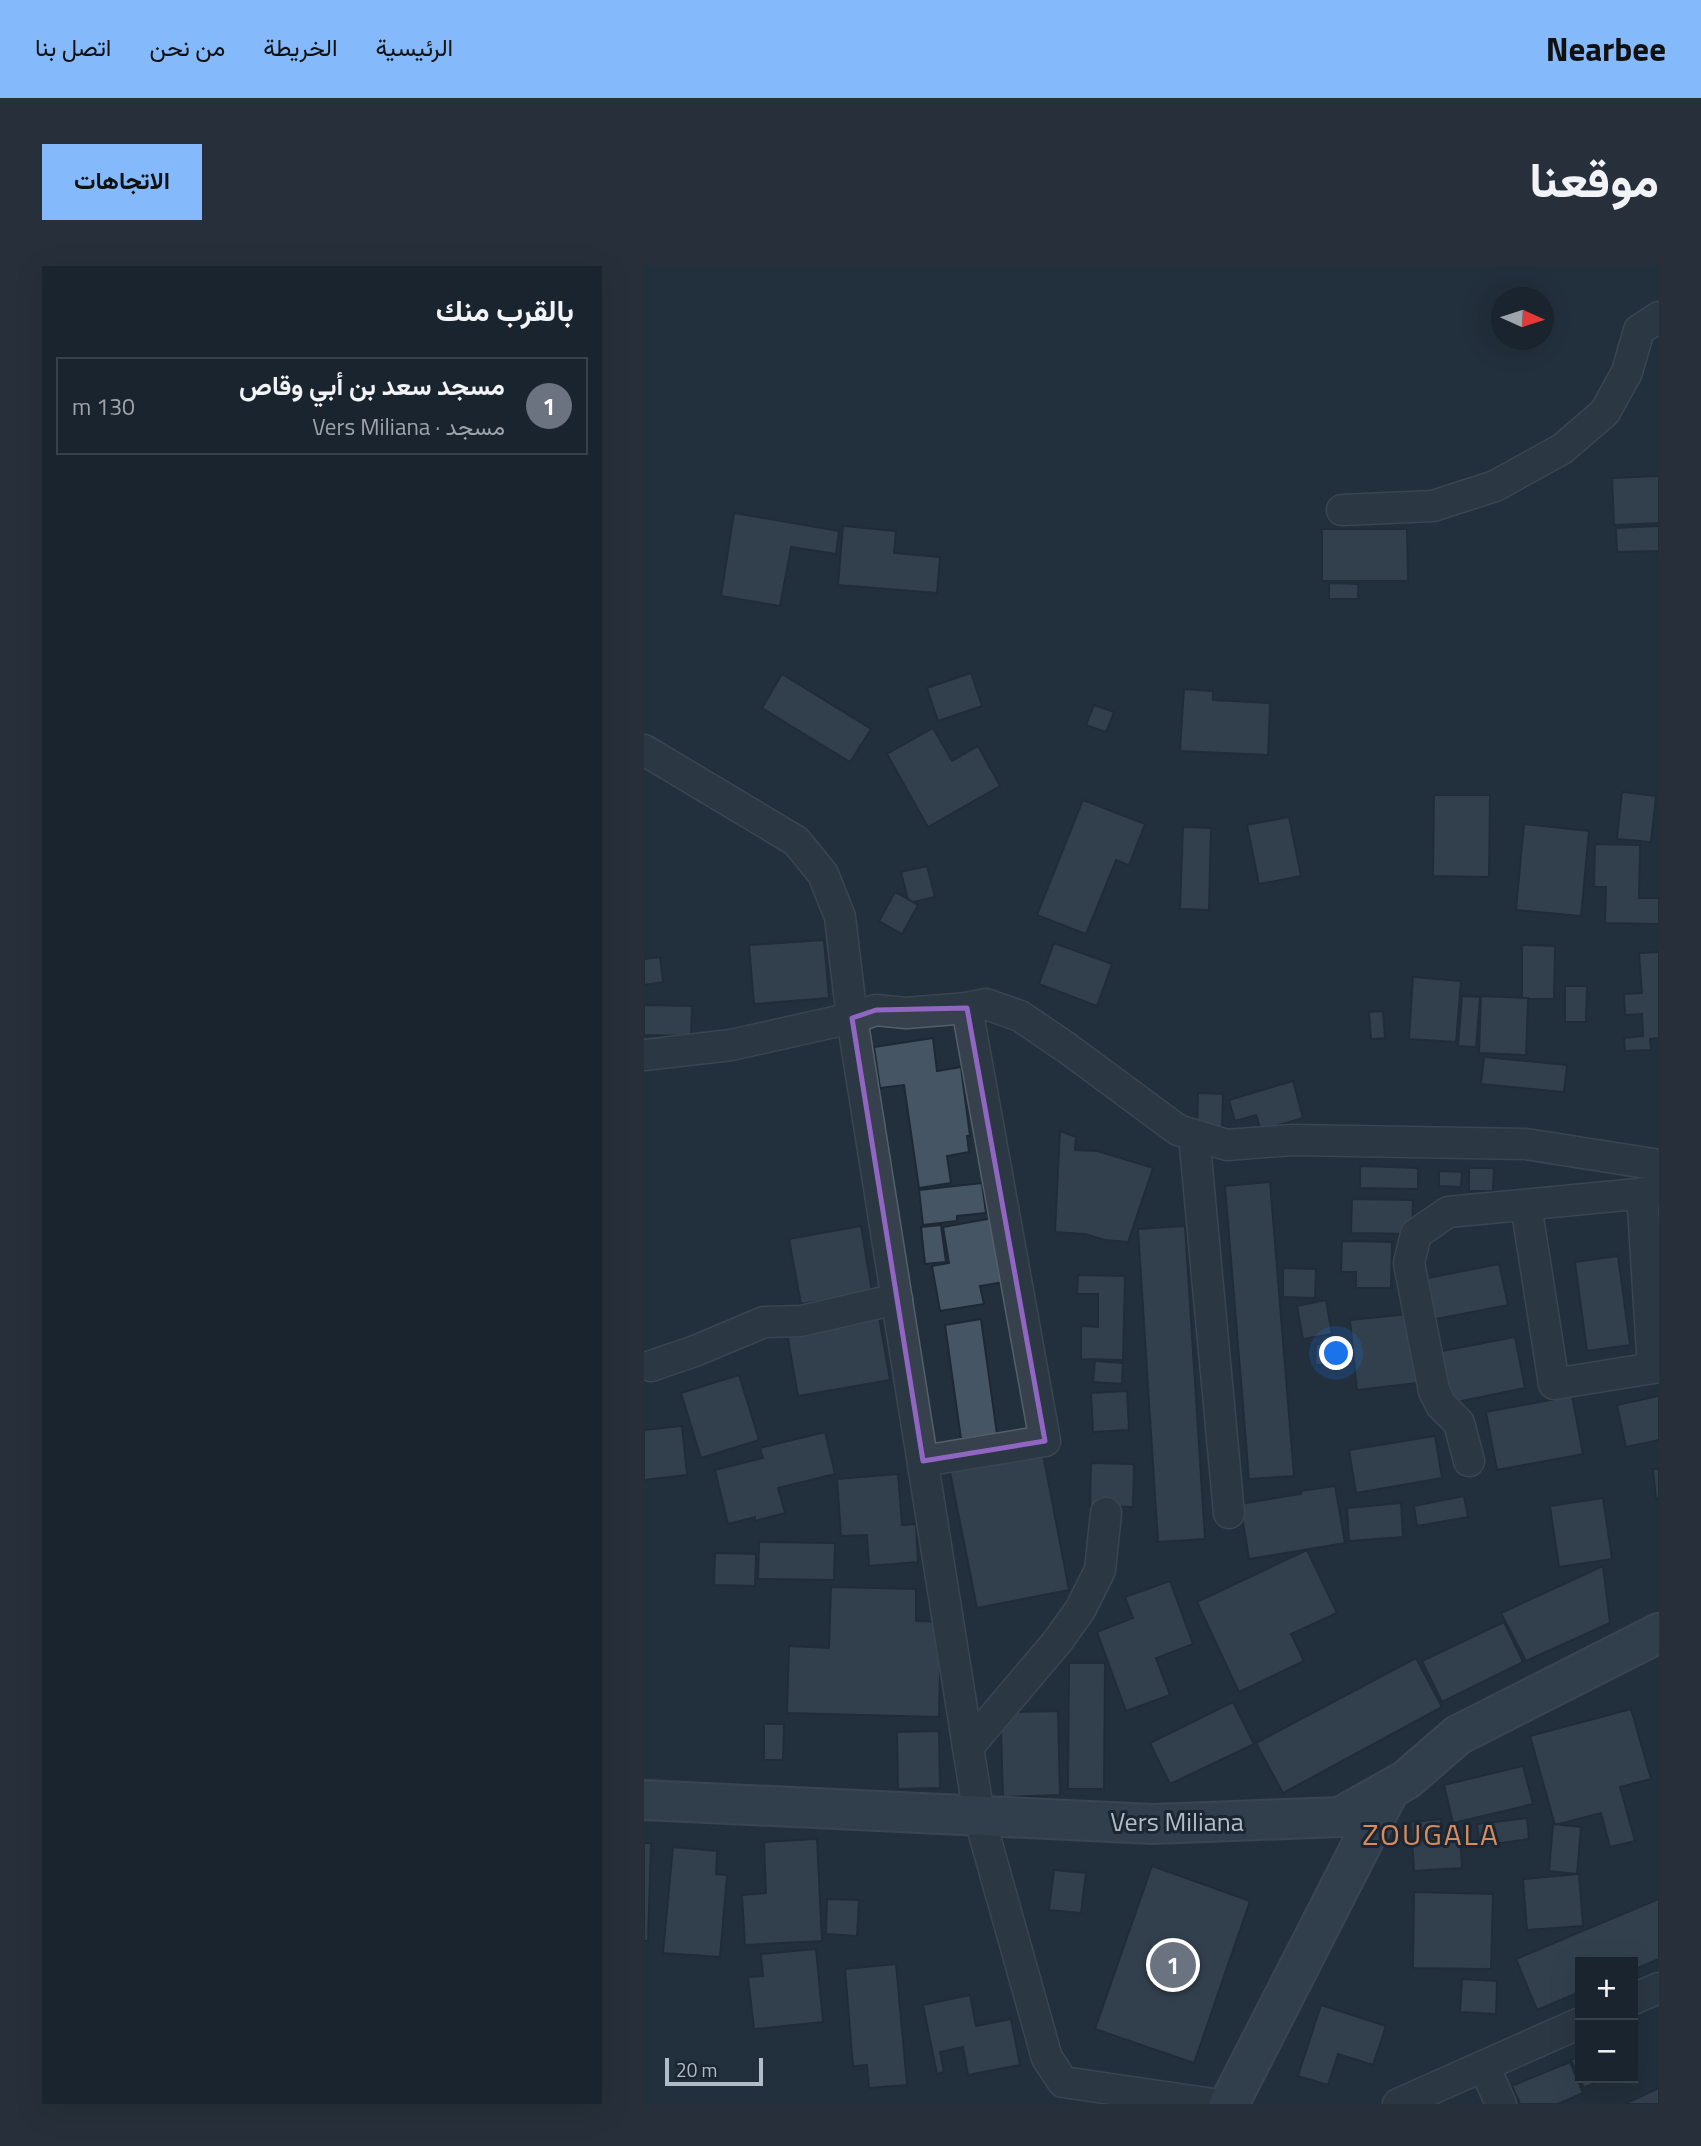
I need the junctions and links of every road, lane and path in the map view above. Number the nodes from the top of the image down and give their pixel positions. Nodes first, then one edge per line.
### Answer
1 (1659, 317) edge
2 (1342, 510) dead end
3 (644, 750) edge
4 (967, 1008) junction
5 (852, 1018) junction
6 (644, 1055) edge
7 (1194, 1135) junction
8 (1659, 1165) edge
9 (1651, 1193) edge
10 (1525, 1205) junction
11 (897, 1299) junction
12 (651, 1366) dead end
13 (1656, 1367) edge
14 (922, 1461) junction
15 (1469, 1461) dead end
16 (1229, 1513) dead end
17 (1106, 1514) dead end
18 (1659, 1633) edge
19 (968, 1747) junction
20 (1390, 1789) junction
21 (644, 1800) edge
22 (979, 1816) junction
23 (1659, 1988) edge
24 (1638, 1997) edge
25 (1575, 2025) edge
26 (1484, 2066) junction
27 (1213, 2104) edge
28 (1228, 2104) edge
29 (1398, 2104) edge
30 (1501, 2104) edge

1 - 2 street
3 - 5 street
4 - 5 street
4 - 7 street
4 - 14 street
5 - 6 street
5 - 11 street
7 - 8 street
7 - 16 street
9 - 10 street
9 - 13 street
10 - 13 street
10 - 15 street
11 - 12 street
11 - 14 street
14 - 19 street
17 - 19 street
18 - 20 main road, Vers Miliana
19 - 22 street
20 - 22 main road, Vers Miliana
20 - 28 main road
21 - 22 main road, Vers Miliana
22 - 27 street
23 - 24 street
25 - 26 street
26 - 29 street
26 - 30 street

